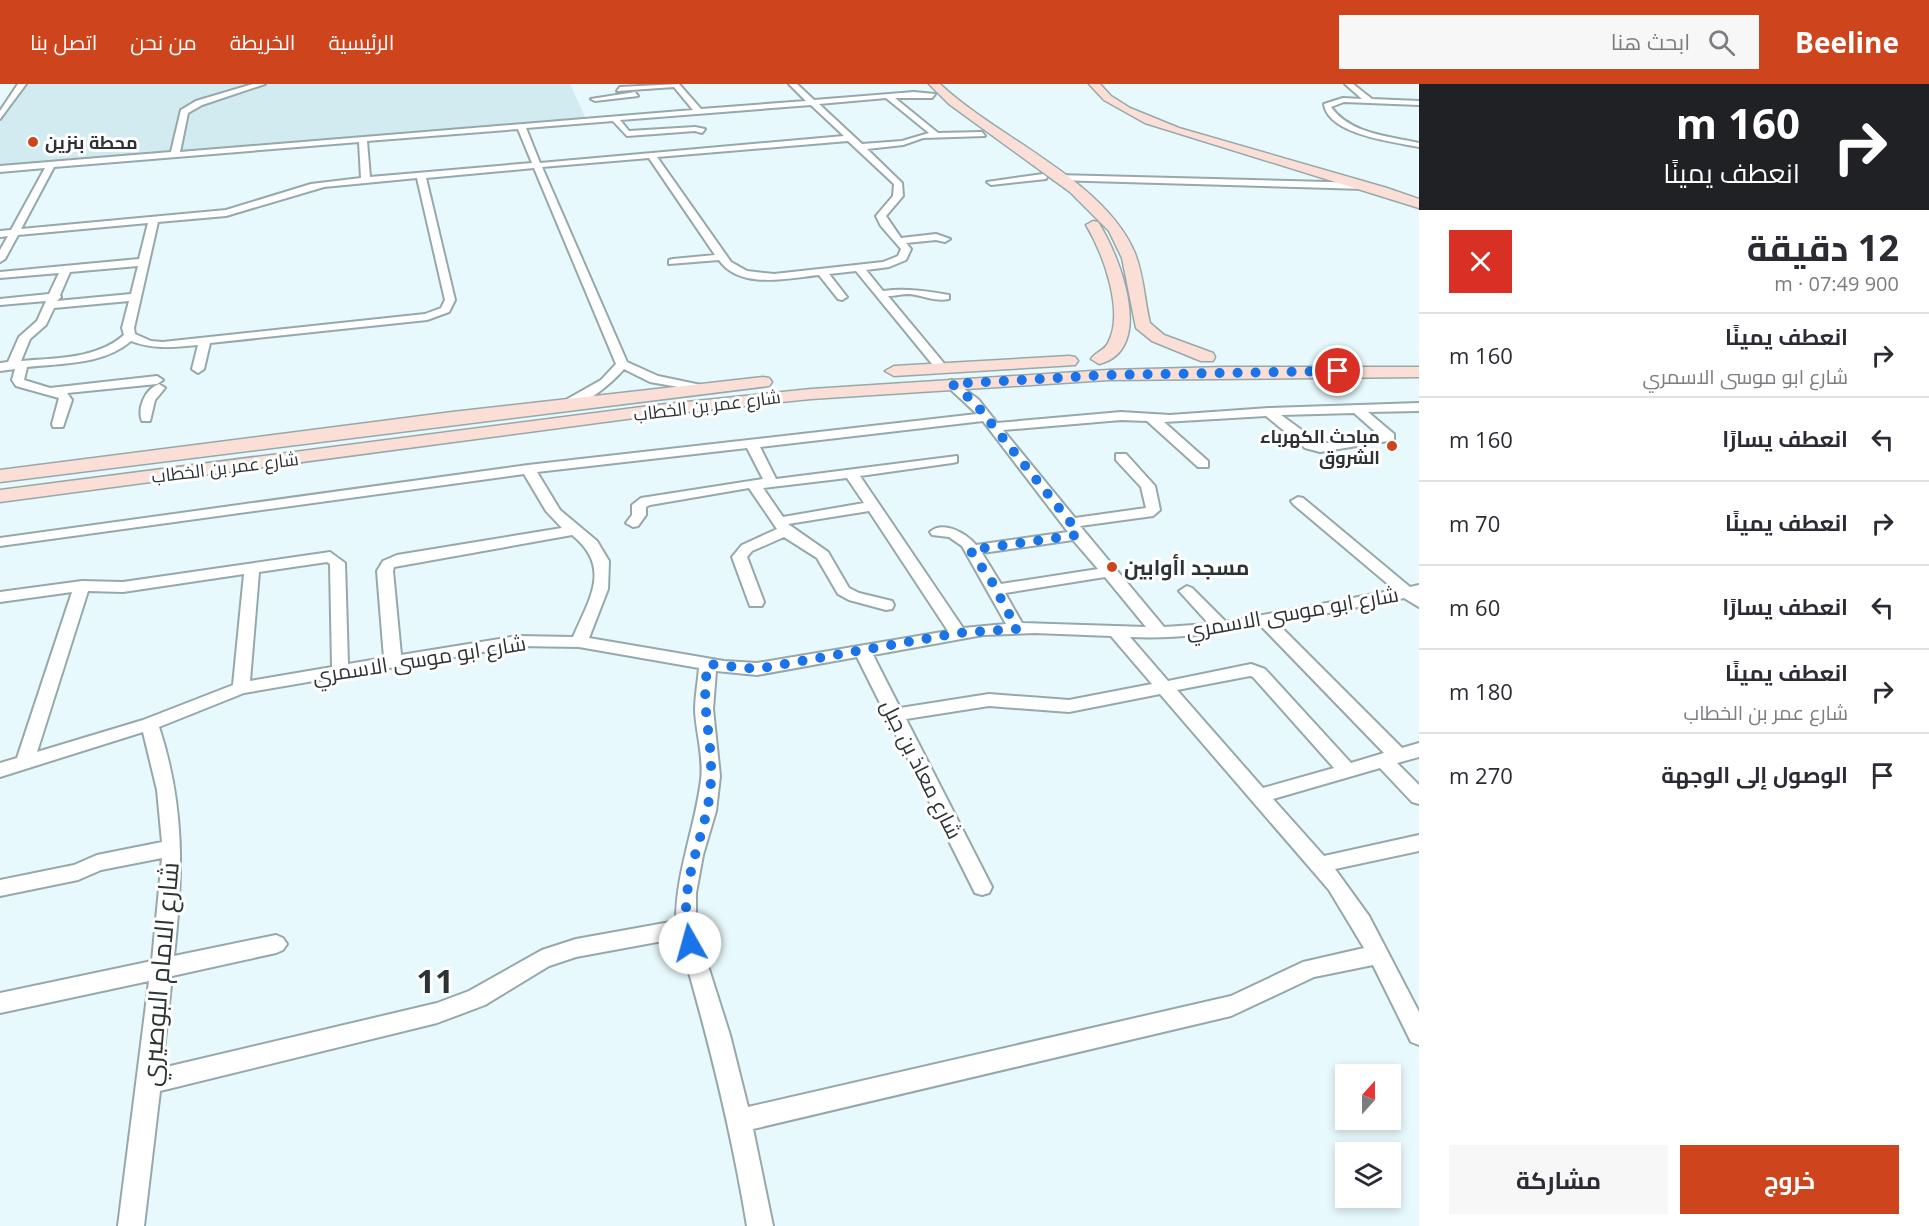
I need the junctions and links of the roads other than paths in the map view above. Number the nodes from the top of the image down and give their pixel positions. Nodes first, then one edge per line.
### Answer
1 (11, 84) edge
2 (22, 84) edge
3 (261, 84) edge
4 (793, 84) edge
5 (1095, 84) edge
6 (1109, 84) edge
7 (1349, 84) edge
8 (676, 85) edge
9 (617, 87) edge
10 (632, 88) junction
11 (927, 88) edge
12 (3, 96) dead end
13 (888, 96) junction
14 (625, 97) junction
15 (595, 99) dead end
16 (810, 101) junction
17 (1370, 101) junction
18 (1419, 103) edge
19 (698, 110) junction
20 (1, 113) edge
21 (615, 119) junction
22 (521, 126) junction
23 (976, 126) junction
24 (702, 131) dead end
25 (804, 134) dead end
26 (937, 136) junction
27 (850, 138) junction
28 (363, 139) junction
29 (811, 141) junction
30 (1419, 145) edge
31 (860, 147) junction
32 (175, 153) junction
33 (651, 155) junction
34 (51, 165) junction
35 (537, 165) junction
36 (0, 167) edge
37 (421, 175) junction
38 (1050, 178) junction
39 (366, 180) junction
40 (992, 182) dead end
41 (1368, 186) junction
42 (1419, 196) edge
43 (1419, 204) edge
44 (154, 219) junction
45 (1090, 219) junction
46 (1105, 219) junction
47 (13, 232) junction
48 (0, 234) edge
49 (945, 239) dead end
50 (899, 241) junction
51 (722, 257) junction
52 (0, 259) edge
53 (144, 262) junction
54 (672, 262) dead end
55 (860, 268) junction
56 (66, 269) junction
57 (822, 272) junction
58 (0, 275) edge
59 (882, 294) junction
60 (136, 297) junction
61 (842, 297) dead end
62 (945, 297) dead end
63 (54, 301) junction
64 (0, 302) edge
65 (130, 336) junction
66 (205, 341) junction
67 (1419, 356) edge
68 (1207, 357) junction
69 (1099, 359) junction
70 (622, 364) junction
71 (18, 365) junction
72 (0, 367) edge
73 (941, 367) junction
74 (198, 369) dead end
75 (892, 371) junction
76 (1419, 372) edge
77 (871, 381) junction
78 (952, 384) junction
79 (904, 386) junction
80 (697, 388) junction
81 (53, 392) junction
82 (568, 404) junction
83 (1419, 407) edge
84 (1357, 409) junction
85 (1269, 412) junction
86 (146, 418) dead end
87 (1151, 418) junction
88 (989, 422) junction
89 (58, 424) dead end
90 (289, 439) junction
91 (751, 442) junction
92 (239, 445) junction
93 (1121, 457) dead end
94 (295, 458) junction
95 (952, 459) dead end
96 (1203, 464) dead end
97 (232, 466) junction
98 (528, 469) junction
99 (851, 473) junction
100 (0, 476) edge
101 (753, 483) junction
102 (772, 484) junction
103 (0, 496) edge
104 (1298, 501) dead end
105 (873, 506) junction
106 (633, 523) dead end
107 (781, 527) junction
108 (1074, 529) junction
109 (576, 530) junction
110 (937, 532) dead end
111 (0, 542) edge
112 (970, 550) junction
113 (252, 568) junction
114 (1110, 572) junction
115 (82, 586) junction
116 (995, 590) junction
117 (1187, 591) dead end
118 (1415, 595) edge
119 (0, 597) edge
120 (756, 602) dead end
121 (886, 605) dead end
122 (1266, 621) junction
123 (1222, 628) junction
124 (1017, 629) junction
125 (958, 633) junction
126 (1117, 633) junction
127 (1160, 633) junction
128 (579, 642) junction
129 (861, 650) junction
130 (393, 662) junction
131 (708, 664) junction
132 (340, 672) junction
133 (1164, 687) junction
134 (241, 688) junction
135 (895, 716) junction
136 (149, 724) junction
137 (1419, 750) edge
138 (1390, 758) junction
139 (24, 764) junction
140 (0, 770) edge
141 (1349, 771) junction
142 (1259, 796) junction
143 (1419, 797) edge
144 (1419, 843) edge
145 (171, 848) junction
146 (1320, 865) junction
147 (982, 887) dead end
148 (0, 888) edge
149 (686, 928) junction
150 (276, 944) dead end
151 (1379, 955) junction
152 (162, 968) junction
153 (0, 1003) edge
154 (1419, 1035) edge
155 (150, 1082) junction
156 (740, 1121) junction
157 (131, 1226) edge
158 (760, 1226) edge

1 - 12 street
2 - 20 street
3 - 32 street
4 - 16 street
5 - 41 street
6 - 42 street
7 - 17 street
8 - 10 street
8 - 19 street
9 - 10 street
9 - 14 street
10 - 14 street
11 - 13 street
11 - 16 street
11 - 23 street
13 - 16 street
13 - 26 street
14 - 15 street
16 - 19 street
16 - 27 street
17 - 18 street
17 - 30 street
19 - 21 street
19 - 32 street
21 - 22 street
21 - 24 street
22 - 28 street
22 - 35 street
23 - 26 street
23 - 38 street
25 - 29 street
26 - 31 street
27 - 29 street
27 - 31 street
28 - 32 street
28 - 39 street
29 - 33 street
31 - 50 street
32 - 34 street
32 - 36 street
33 - 35 street
33 - 51 street
34 - 36 street
34 - 47 street
35 - 37 street
35 - 70 street
37 - 39 street
37 - 66 street
38 - 40 street
38 - 41 street
38 - 45 street
38 - 46 street
39 - 44 street
41 - 43 street
44 - 47 street
44 - 53 street
45 - 46 street
45 - 69 street
46 - 68 street
47 - 48 street
47 - 52 street
49 - 50 street
50 - 55 street
51 - 54 street
51 - 57 street
53 - 56 street
53 - 60 street
55 - 57 street
55 - 59 street
56 - 58 street
56 - 63 street
57 - 61 street
59 - 62 street
59 - 73 street
60 - 63 street
60 - 65 street
63 - 64 street
63 - 71 street
65 - 66 street
65 - 71 street
66 - 74 street
67 - 68 street, شارع عمر بن الخطاب
68 - 69 street, شارع عمر بن الخطاب
69 - 73 street, شارع عمر بن الخطاب
70 - 80 street
70 - 82 street
71 - 72 street
71 - 81 street
73 - 75 street, شارع عمر بن الخطاب
75 - 77 street, شارع عمر بن الخطاب
75 - 79 street
76 - 78 street, شارع عمر بن الخطاب
77 - 79 street, شارع عمر بن الخطاب
77 - 80 street, شارع عمر بن الخطاب
77 - 94 street, شارع عمر بن الخطاب
78 - 79 street, شارع عمر بن الخطاب
78 - 88 street
80 - 82 street, شارع عمر بن الخطاب
81 - 86 street
81 - 89 street
82 - 90 street, شارع عمر بن الخطاب
83 - 84 street
84 - 85 street
84 - 85 street
85 - 87 street
87 - 88 street
87 - 96 street
88 - 91 street
88 - 108 street
90 - 92 street, شارع عمر بن الخطاب
90 - 94 street
91 - 98 street
91 - 102 street
92 - 97 street
92 - 100 street, شارع عمر بن الخطاب
93 - 108 street
94 - 97 street, شارع عمر بن الخطاب
95 - 99 street
97 - 103 street, شارع عمر بن الخطاب
98 - 109 street
98 - 111 street
99 - 102 street
99 - 105 street
101 - 102 street
101 - 106 street
101 - 107 street
104 - 118 street
105 - 107 street
105 - 125 street
107 - 120 street
107 - 121 street
108 - 112 street
108 - 114 street
109 - 128 street
109 - 130 street
110 - 112 street
112 - 116 street
113 - 115 street
113 - 132 street
113 - 134 street
114 - 116 street
114 - 127 street
115 - 119 street
115 - 139 street
116 - 124 street
117 - 123 street
118 - 122 street, شارع ابو موسى الاسمري
122 - 123 street, شارع ابو موسى الاسمري
122 - 138 street
123 - 127 street, شارع ابو موسى الاسمري
124 - 125 street, شارع ابو موسى الاسمري
124 - 126 street, شارع ابو موسى الاسمري
125 - 129 street, شارع ابو موسى الاسمري
126 - 127 street, شارع ابو موسى الاسمري
126 - 133 street
128 - 130 street, شارع ابو موسى الاسمري
128 - 131 street, شارع ابو موسى الاسمري
129 - 131 street, شارع ابو موسى الاسمري
129 - 135 street, شارع معاذ بن جبل
130 - 132 street, شارع ابو موسى الاسمري
131 - 149 street
132 - 134 street, شارع ابو موسى الاسمري
133 - 135 street
133 - 141 street
133 - 142 street
134 - 136 street, شارع ابو موسى الاسمري
135 - 147 street, شارع معاذ بن جبل
136 - 139 street, شارع ابو موسى الاسمري
136 - 145 street, شارع الامام البوصيري
137 - 138 street
138 - 141 street
138 - 143 street
139 - 140 street, شارع ابو موسى الاسمري
141 - 142 street
142 - 146 street
144 - 146 street
145 - 148 street
145 - 152 street, شارع الامام البوصيري
146 - 151 street
149 - 155 street
149 - 156 street
150 - 152 street
151 - 154 street
151 - 156 street
152 - 153 street
152 - 155 street, شارع الامام البوصيري
155 - 157 street, شارع الامام البوصيري
156 - 158 street

